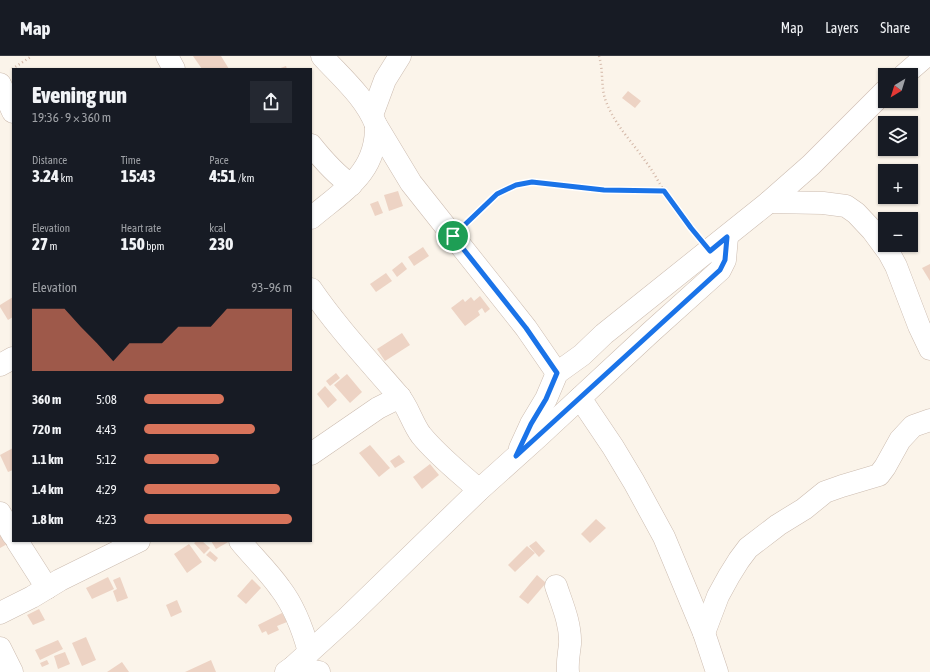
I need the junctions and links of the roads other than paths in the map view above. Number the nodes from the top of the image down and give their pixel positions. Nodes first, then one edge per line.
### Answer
1 (167, 56) edge
2 (322, 56) edge
3 (400, 56) edge
4 (926, 56) edge
5 (173, 68) edge
6 (912, 68) edge
7 (0, 84) edge
8 (878, 98) edge
9 (12, 110) edge
10 (374, 120) junction
11 (312, 146) edge
12 (351, 185) junction
13 (769, 202) junction
14 (312, 217) edge
15 (727, 237) junction
16 (312, 290) edge
17 (930, 349) edge
18 (12, 358) edge
19 (0, 364) edge
20 (557, 373) junction
21 (400, 397) junction
22 (580, 398) junction
23 (930, 420) edge
24 (312, 453) edge
25 (516, 456) junction
26 (479, 490) junction
27 (0, 513) edge
28 (12, 533) edge
29 (18, 542) edge
30 (137, 542) edge
31 (241, 542) edge
32 (556, 586) dead end
33 (47, 588) junction
34 (0, 613) edge
35 (704, 633) junction
36 (0, 648) edge
37 (309, 652) junction
38 (290, 670) edge
39 (12, 672) edge
40 (319, 672) edge
41 (568, 672) edge
42 (717, 672) edge

1 - 5 street
2 - 10 street
3 - 10 street
4 - 6 street
7 - 9 street
8 - 13 street
10 - 12 street
10 - 20 street
11 - 12 street
12 - 14 street
13 - 15 street
13 - 17 street
15 - 20 street
15 - 22 street
16 - 21 street
18 - 19 street
20 - 25 street
21 - 24 street
21 - 26 street
22 - 25 street
22 - 35 street
23 - 35 street
25 - 26 street
26 - 37 street
27 - 28 street
29 - 33 street
30 - 33 street
31 - 37 street
32 - 41 street
33 - 34 street
35 - 42 street
36 - 39 street
37 - 38 street
38 - 40 street

